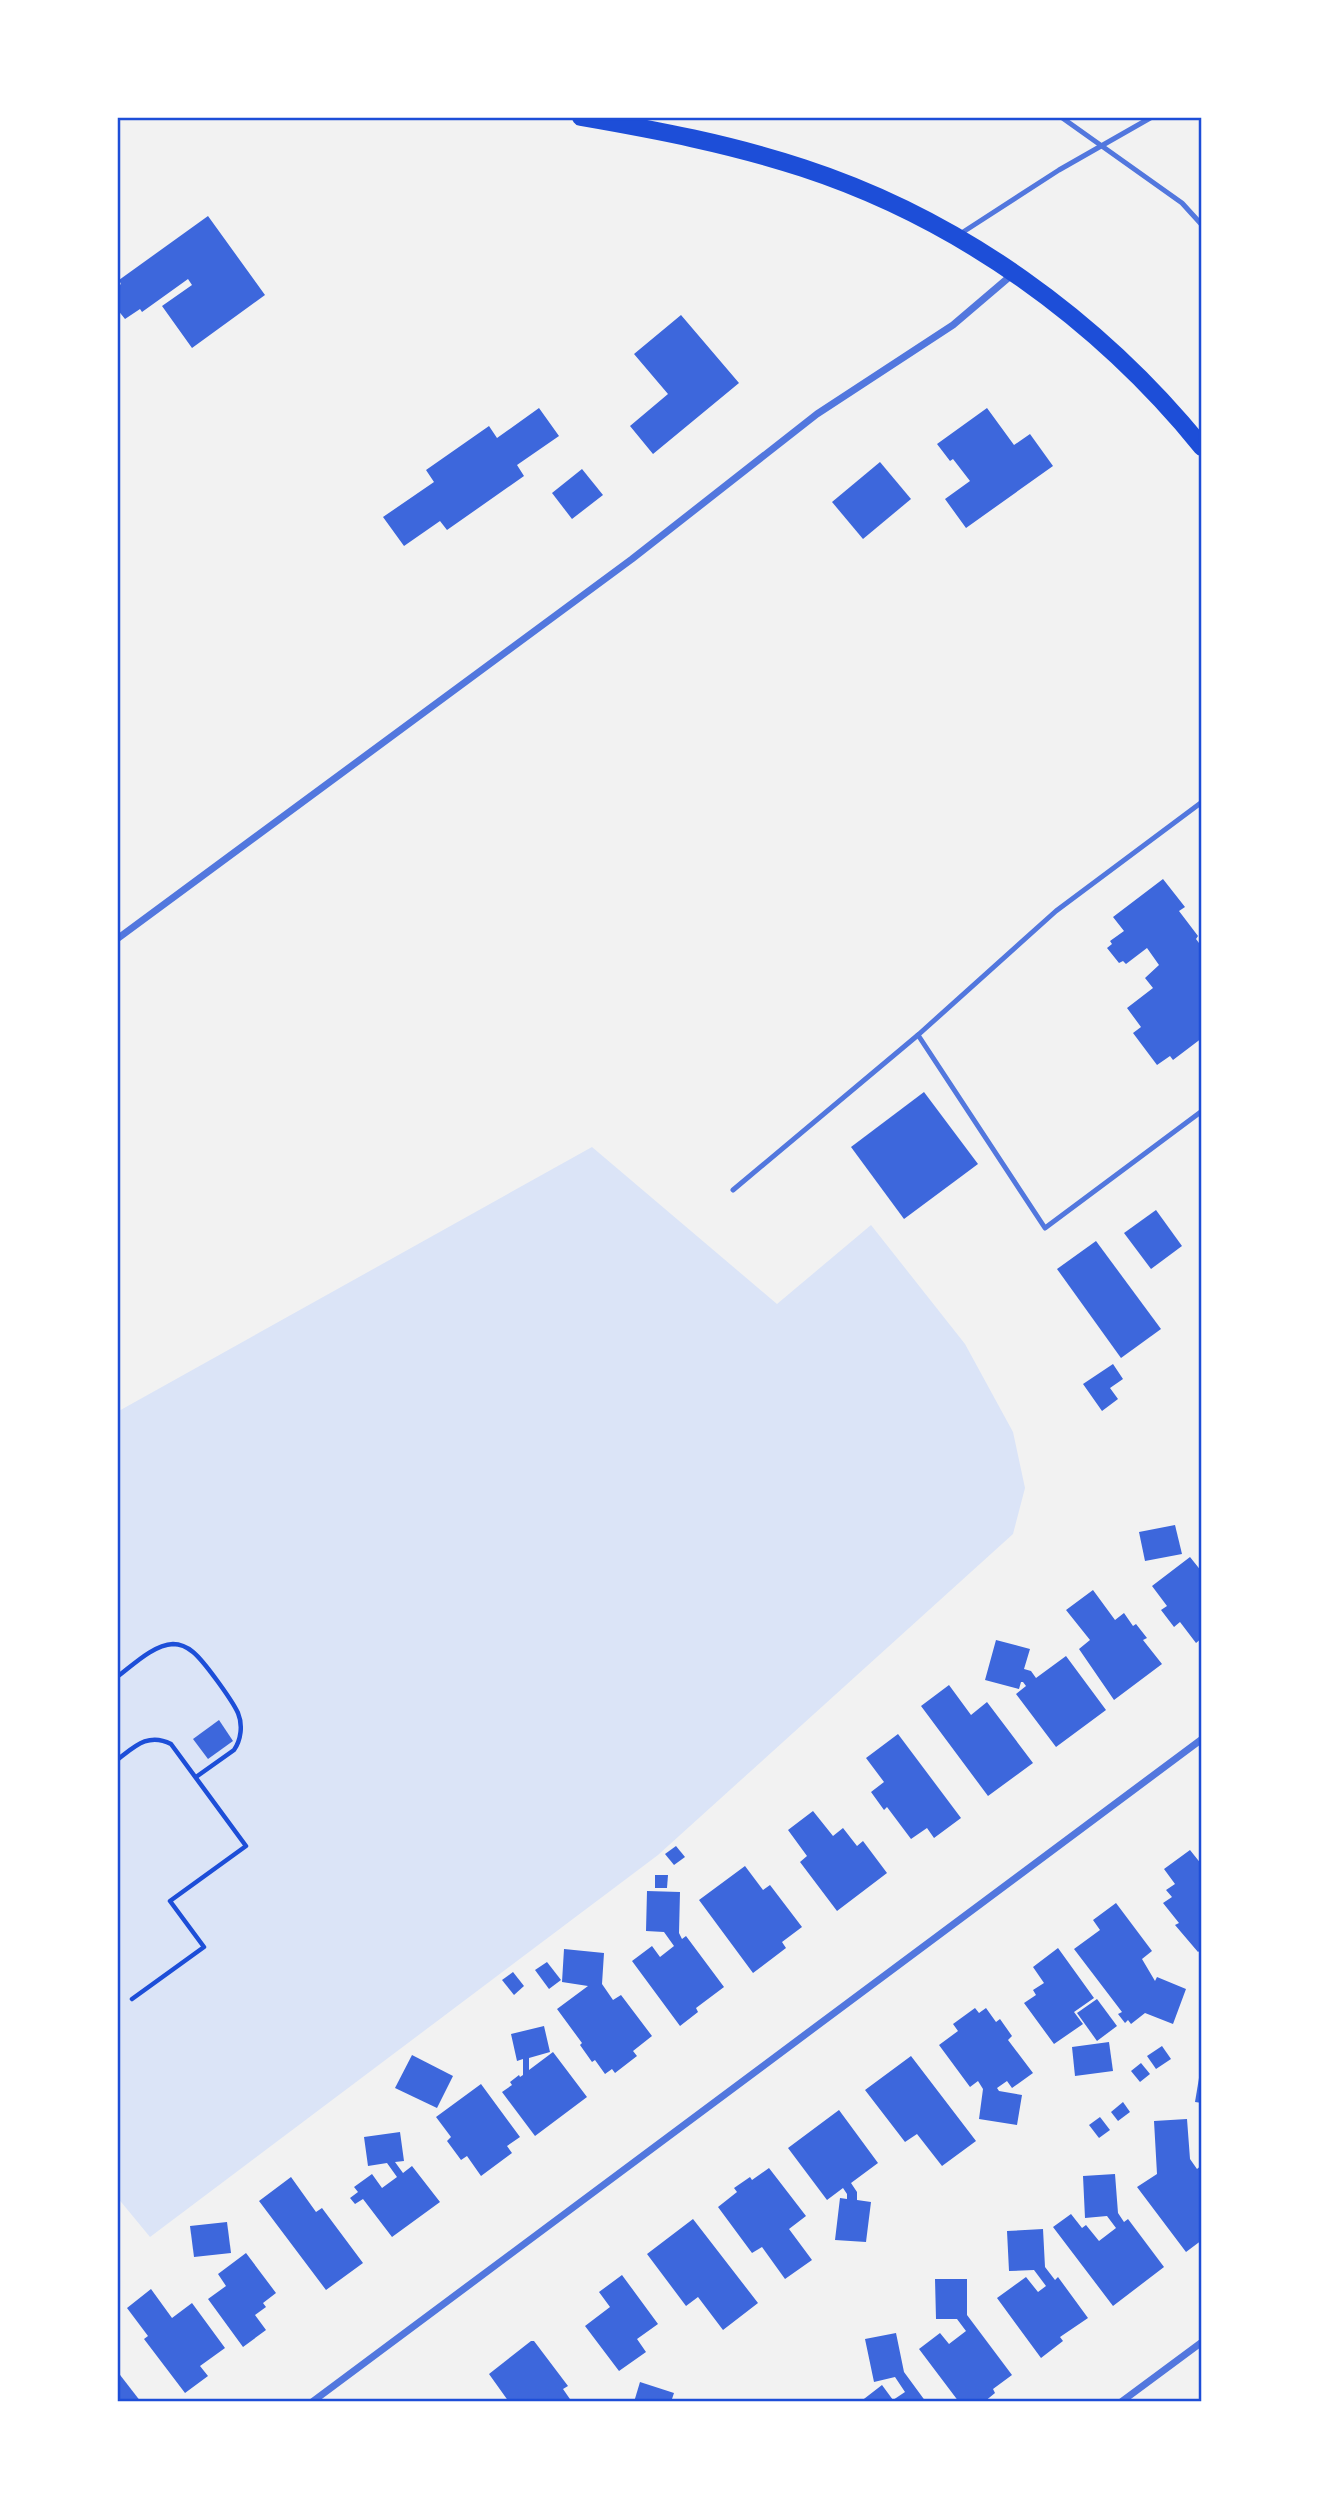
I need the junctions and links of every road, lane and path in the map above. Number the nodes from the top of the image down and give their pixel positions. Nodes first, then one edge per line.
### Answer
1 (581, 117) edge
2 (1061, 117) edge
3 (1152, 117) edge
4 (1102, 146) junction
5 (1202, 225) edge
6 (955, 237) junction
7 (1015, 273) junction
8 (1202, 447) edge
9 (1202, 803) edge
10 (117, 939) edge
11 (918, 1035) junction
12 (1202, 1111) edge
13 (733, 1190) dead end
14 (117, 1677) edge
15 (1202, 1738) edge
16 (117, 1760) edge
17 (196, 1777) junction
18 (132, 1999) dead end
19 (1202, 2342) edge
20 (312, 2402) edge
21 (1121, 2402) edge

1 - 6 main road
2 - 4 lane
3 - 4 lane
4 - 5 lane
4 - 6 lane
6 - 7 main road
7 - 8 main road
7 - 10 street
9 - 11 lane
11 - 12 lane
11 - 13 lane
14 - 17 path
15 - 20 street
16 - 17 path
17 - 18 path
19 - 21 street

